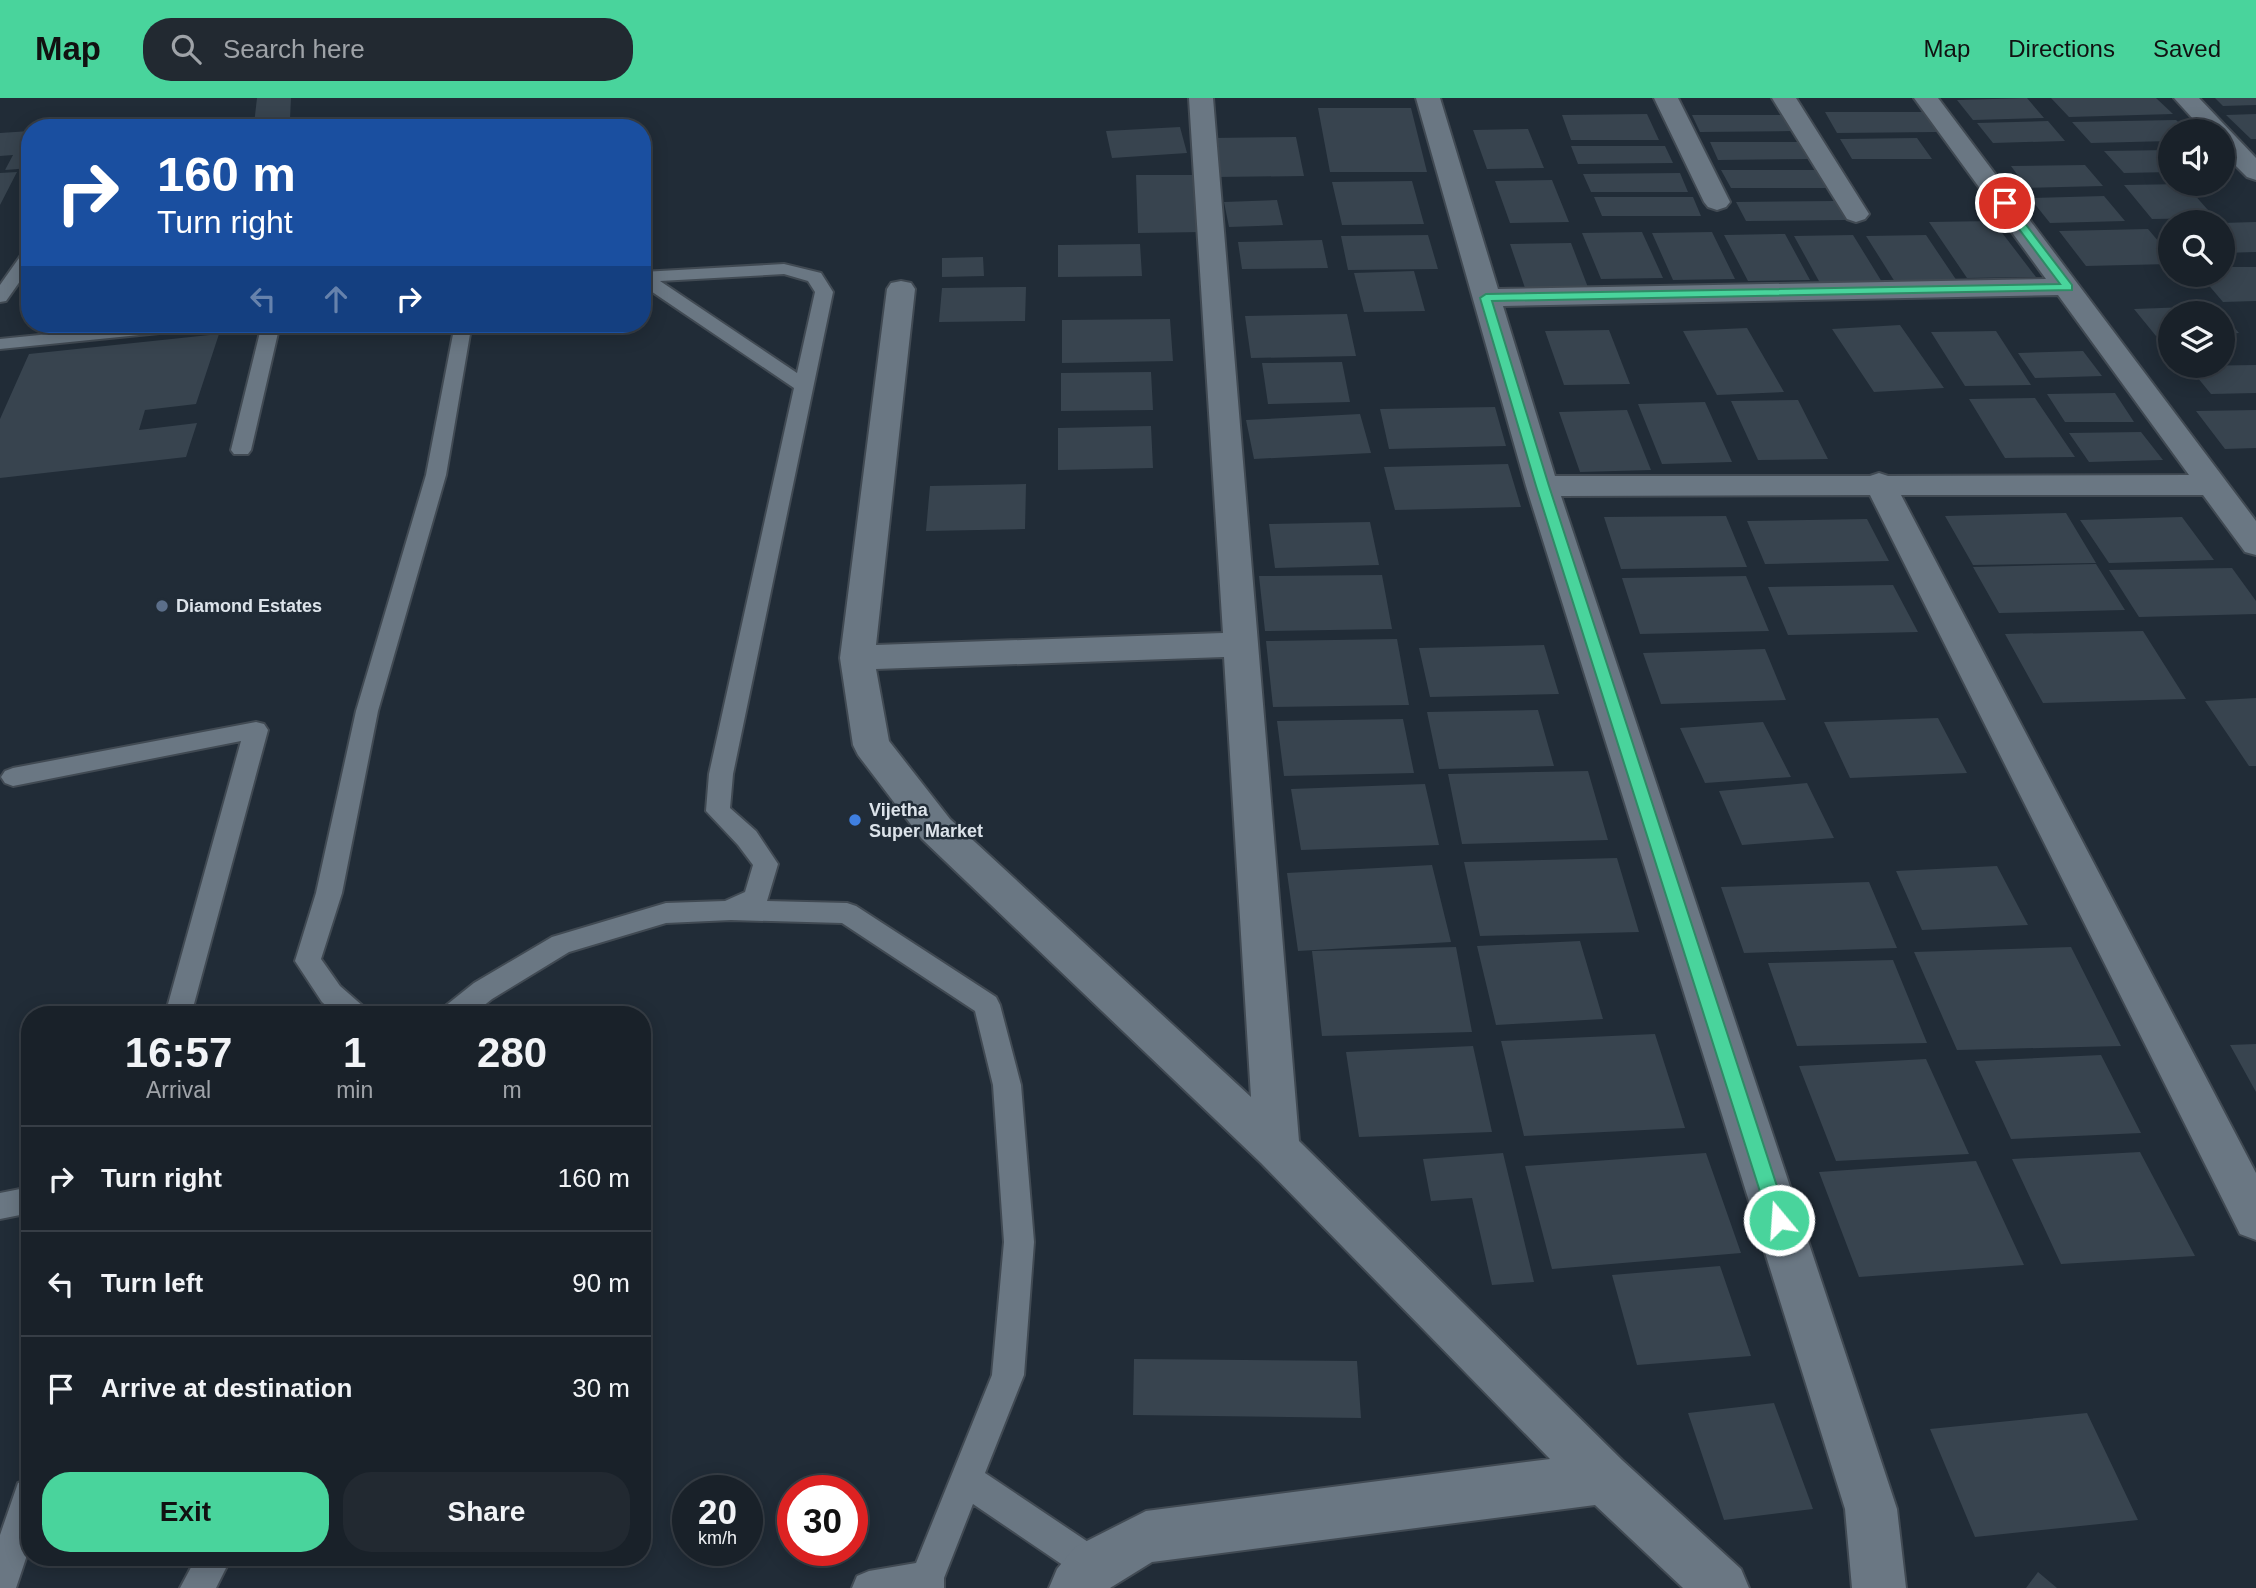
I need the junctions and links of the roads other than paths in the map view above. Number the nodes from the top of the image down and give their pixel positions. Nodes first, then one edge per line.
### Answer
1 (1201, 98) edge
2 (1428, 98) edge
3 (1666, 98) edge
4 (1784, 98) edge
5 (1926, 98) edge
6 (2186, 98) edge
7 (2206, 119) edge
8 (2235, 150) edge
9 (2256, 172) edge
10 (1717, 202) dead end
11 (1856, 214) dead end
12 (21, 268) edge
13 (651, 276) edge
14 (651, 283) edge
15 (2068, 287) junction
16 (901, 289) dead end
17 (0, 297) edge
18 (1486, 298) junction
19 (109, 333) edge
20 (269, 333) edge
21 (461, 333) edge
22 (0, 344) edge
23 (804, 386) junction
24 (241, 450) dead end
25 (1879, 483) junction
26 (2213, 485) junction
27 (1542, 486) junction
28 (2256, 544) edge
29 (1241, 644) junction
30 (857, 658) junction
31 (13, 777) dead end
32 (727, 911) junction
33 (180, 1006) edge
34 (345, 1006) edge
35 (464, 1006) edge
36 (1277, 1149) junction
37 (21, 1202) edge
38 (0, 1206) edge
39 (2256, 1219) edge
40 (1604, 1478) junction
41 (966, 1480) junction
42 (21, 1522) edge
43 (209, 1566) edge
44 (1085, 1577) edge
45 (927, 1583) edge
46 (0, 1585) edge
47 (197, 1588) edge
48 (869, 1588) edge
49 (1722, 1588) edge
50 (1879, 1588) edge

1 - 29 street
2 - 18 street
3 - 10 street
4 - 11 street
5 - 15 street
6 - 7 street
8 - 9 street
12 - 17 lane
13 - 23 lane
14 - 23 lane
15 - 18 street
15 - 26 street
16 - 30 street
18 - 27 street
19 - 22 lane
20 - 24 lane
21 - 34 lane
23 - 32 lane
25 - 26 street
25 - 27 street
25 - 39 street
26 - 28 street
27 - 50 street
29 - 30 street
29 - 36 street
30 - 36 street
31 - 33 lane
32 - 35 lane
32 - 41 lane
36 - 40 street
37 - 38 lane
40 - 44 street
40 - 49 street
41 - 44 lane
41 - 45 lane
42 - 46 lane
43 - 47 lane
45 - 48 lane

